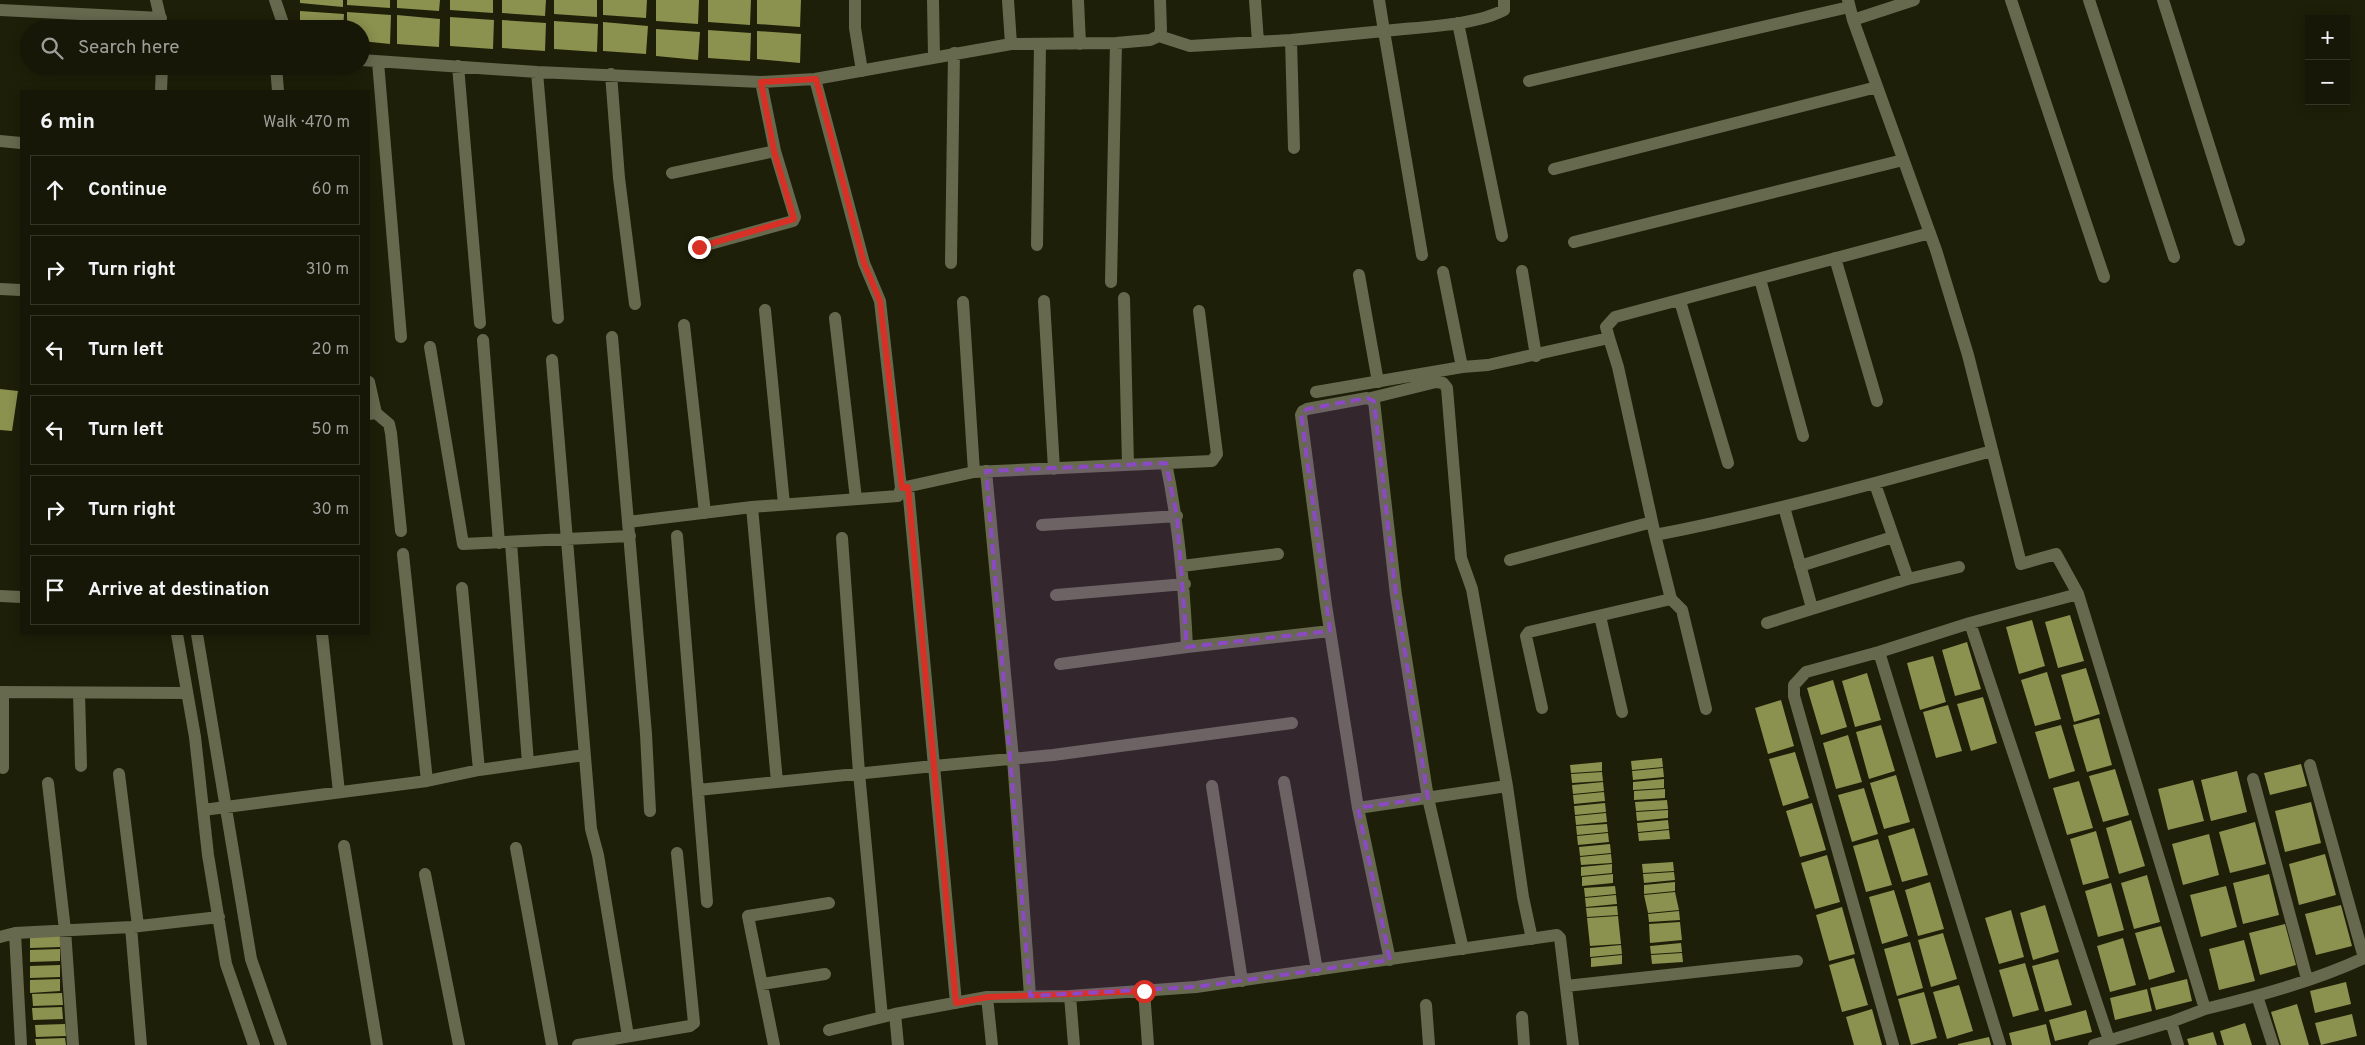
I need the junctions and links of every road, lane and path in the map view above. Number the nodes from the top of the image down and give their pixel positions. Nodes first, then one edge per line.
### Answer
1 (156, 0) edge
2 (274, 0) edge
3 (855, 0) edge
4 (933, 0) edge
5 (1008, 0) edge
6 (1078, 0) edge
7 (1160, 0) edge
8 (1255, 0) edge
9 (1379, 0) edge
10 (1504, 0) edge
11 (1914, 0) edge
12 (2012, 0) edge
13 (2089, 0) edge
14 (2163, 0) edge
15 (1849, 4) edge
16 (0, 10) edge
17 (116, 20) edge
18 (161, 20) edge
19 (282, 20) edge
20 (1853, 20) junction
21 (1458, 23) junction
22 (1384, 31) junction
23 (1159, 36) junction
24 (1291, 40) junction
25 (1258, 42) junction
26 (1116, 43) junction
27 (1011, 44) junction
28 (1040, 44) junction
29 (1080, 44) junction
30 (954, 53) junction
31 (934, 57) junction
32 (370, 61) edge
33 (378, 62) junction
34 (458, 66) junction
35 (862, 71) junction
36 (536, 72) junction
37 (611, 74) junction
38 (162, 75) edge
39 (277, 75) edge
40 (816, 79) junction
41 (1529, 81) dead end
42 (761, 82) junction
43 (1877, 87) junction
44 (161, 90) edge
45 (278, 90) edge
46 (0, 141) edge
47 (20, 143) edge
48 (1294, 148) dead end
49 (774, 151) junction
50 (1903, 160) junction
51 (1554, 169) dead end
52 (672, 173) dead end
53 (1930, 233) junction
54 (1502, 236) dead end
55 (2239, 240) dead end
56 (1574, 242) dead end
57 (1037, 245) dead end
58 (699, 247) dead end
59 (1422, 255) dead end
60 (2174, 257) dead end
61 (1835, 258) junction
62 (951, 263) dead end
63 (1522, 271) dead end
64 (1444, 272) dead end
65 (1359, 275) dead end
66 (2104, 277) dead end
67 (1760, 279) junction
68 (1111, 282) dead end
69 (0, 289) edge
70 (20, 290) edge
71 (1124, 298) dead end
72 (1044, 301) dead end
73 (1680, 301) junction
74 (963, 302) dead end
75 (635, 304) dead end
76 (765, 310) dead end
77 (1200, 311) dead end
78 (558, 318) dead end
79 (835, 318) dead end
80 (480, 323) dead end
81 (684, 325) dead end
82 (401, 337) dead end
83 (612, 337) dead end
84 (1608, 338) junction
85 (483, 340) dead end
86 (430, 347) dead end
87 (1536, 356) junction
88 (552, 360) dead end
89 (1462, 367) junction
90 (1378, 382) junction
91 (370, 392) edge
92 (1316, 392) dead end
93 (1372, 398) junction
94 (1877, 401) dead end
95 (372, 413) edge
96 (1803, 436) dead end
97 (1992, 451) junction
98 (1728, 462) dead end
99 (1166, 463) junction
100 (1128, 465) junction
101 (1054, 469) junction
102 (980, 472) junction
103 (1875, 484) junction
104 (905, 487) junction
105 (856, 499) junction
106 (784, 504) junction
107 (752, 507) junction
108 (1784, 507) junction
109 (705, 513) junction
110 (1177, 516) junction
111 (628, 522) junction
112 (1652, 522) junction
113 (1042, 525) dead end
114 (401, 531) dead end
115 (1655, 535) junction
116 (630, 536) junction
117 (677, 536) dead end
118 (1894, 537) junction
119 (842, 538) dead end
120 (569, 540) junction
121 (505, 543) junction
122 (403, 554) dead end
123 (1278, 554) dead end
124 (1510, 560) dead end
125 (1182, 566) junction
126 (1800, 566) junction
127 (1959, 567) dead end
128 (1908, 579) junction
129 (1184, 584) junction
130 (462, 588) dead end
131 (2078, 594) junction
132 (1056, 595) dead end
133 (0, 596) edge
134 (20, 597) edge
135 (1671, 599) junction
136 (1812, 608) junction
137 (1600, 616) junction
138 (1766, 623) dead end
139 (1970, 623) junction
140 (1330, 631) junction
141 (177, 635) edge
142 (197, 635) edge
143 (322, 635) edge
144 (1187, 647) junction
145 (1879, 652) junction
146 (1060, 664) dead end
147 (2, 693) edge
148 (79, 693) junction
149 (187, 693) junction
150 (1542, 708) dead end
151 (1706, 709) dead end
152 (1622, 712) dead end
153 (1292, 723) dead end
154 (584, 755) junction
155 (1013, 759) junction
156 (528, 763) junction
157 (2310, 764) dead end
158 (81, 766) dead end
159 (934, 766) junction
160 (3, 768) dead end
161 (479, 770) junction
162 (859, 773) junction
163 (119, 774) dead end
164 (2253, 779) dead end
165 (427, 781) junction
166 (777, 782) junction
167 (1284, 782) dead end
168 (48, 783) dead end
169 (1212, 786) dead end
170 (1507, 786) junction
171 (698, 790) junction
172 (340, 792) junction
173 (1428, 798) junction
174 (226, 807) junction
175 (1358, 808) junction
176 (203, 810) junction
177 (650, 811) dead end
178 (344, 846) dead end
179 (516, 848) dead end
180 (677, 853) dead end
181 (424, 874) dead end
182 (707, 902) dead end
183 (830, 903) dead end
184 (219, 917) junction
185 (134, 927) junction
186 (65, 930) junction
187 (14, 933) junction
188 (0, 938) edge
189 (1532, 939) junction
190 (1463, 949) junction
191 (1390, 960) junction
192 (1797, 960) dead end
193 (1317, 970) junction
194 (825, 974) dead end
195 (2307, 979) junction
196 (1242, 981) junction
197 (762, 984) junction
198 (1566, 986) junction
199 (1144, 991) junction
200 (1030, 996) junction
201 (1070, 996) junction
202 (2258, 996) junction
203 (988, 997) junction
204 (956, 1003) junction
205 (1426, 1005) dead end
206 (2205, 1009) junction
207 (896, 1014) junction
208 (882, 1017) junction
209 (1522, 1017) dead end
210 (2171, 1022) junction
211 (829, 1030) dead end
212 (628, 1036) junction
213 (2109, 1040) junction
214 (21, 1045) edge
215 (73, 1045) edge
216 (141, 1045) edge
217 (254, 1045) edge
218 (281, 1045) edge
219 (377, 1045) edge
220 (459, 1045) edge
221 (552, 1045) edge
222 (578, 1045) edge
223 (774, 1045) edge
224 (898, 1045) edge
225 (992, 1045) edge
226 (1074, 1045) edge
227 (1148, 1045) edge
228 (1429, 1045) edge
229 (1524, 1045) edge
230 (1574, 1045) edge
231 (1893, 1045) edge
232 (2000, 1045) edge
233 (2094, 1045) edge
234 (2178, 1045) edge
235 (2273, 1045) edge

1 - 18 street
2 - 19 street
3 - 35 street
4 - 31 street
5 - 27 street
6 - 29 street
7 - 23 street
8 - 25 street
9 - 22 street
10 - 21 street
11 - 20 street
12 - 66 street
13 - 60 street
14 - 55 street
15 - 20 street
15 - 41 street
16 - 17 street
20 - 43 street
21 - 22 street
21 - 54 street
22 - 24 street
22 - 59 street
23 - 25 street
23 - 26 street
24 - 25 street
24 - 48 street
26 - 29 street
26 - 68 street
27 - 28 street
27 - 30 street
28 - 29 street
28 - 57 street
30 - 31 street
30 - 62 street
31 - 35 street
32 - 33 street
33 - 34 street
33 - 82 street
34 - 36 street
34 - 80 street
35 - 40 street
36 - 37 street
36 - 78 street
37 - 42 street
37 - 75 street
38 - 44 street
39 - 45 street
40 - 42 street
40 - 104 street
42 - 49 street
43 - 50 street
43 - 51 street
46 - 47 street
49 - 52 street
49 - 58 street
50 - 53 street
50 - 56 street
53 - 61 street
53 - 97 street
61 - 67 street
61 - 94 street
63 - 87 street
64 - 89 street
65 - 90 street
67 - 73 street
67 - 96 street
69 - 70 street
71 - 100 street
72 - 101 street
73 - 84 street
73 - 98 street
74 - 102 street
76 - 106 street
77 - 99 street
79 - 105 street
81 - 109 street
83 - 111 street
84 - 87 street
84 - 112 street
85 - 121 street
86 - 121 street
87 - 89 street
88 - 120 street
89 - 90 street
90 - 92 street
91 - 95 street
93 - 140 street
93 - 170 street
93 - 173 street
95 - 114 street
97 - 103 street
97 - 131 street
99 - 100 street
99 - 110 street
100 - 101 street
101 - 102 street
102 - 104 street
102 - 155 street
103 - 108 street
103 - 118 street
104 - 105 street
104 - 159 street
105 - 106 street
106 - 107 street
107 - 109 street
107 - 166 street
108 - 115 street
108 - 126 street
109 - 111 street
110 - 113 street
110 - 125 street
111 - 116 street
112 - 115 street
112 - 124 street
115 - 135 street
116 - 120 street
116 - 177 street
117 - 171 street
118 - 126 street
118 - 128 street
119 - 162 street
120 - 121 street
120 - 154 street
121 - 156 street
122 - 165 street
123 - 125 street
125 - 129 street
126 - 136 street
127 - 128 street
128 - 136 street
129 - 132 street
129 - 144 street
130 - 161 street
131 - 139 street
131 - 206 street
133 - 134 street
135 - 137 street
135 - 151 street
136 - 138 street
137 - 150 street
137 - 152 street
139 - 145 street
139 - 213 street
140 - 144 street
140 - 175 street
141 - 149 street
142 - 174 street
143 - 172 street
144 - 146 street
145 - 231 street
145 - 232 street
147 - 148 street
147 - 160 street
148 - 149 street
148 - 158 street
149 - 176 street
153 - 155 street
154 - 156 street
154 - 212 street
155 - 159 street
155 - 200 street
156 - 161 street
157 - 195 street
159 - 162 street
159 - 204 street
161 - 165 street
162 - 166 street
162 - 208 street
163 - 185 street
164 - 195 street
165 - 172 street
166 - 171 street
167 - 193 street
168 - 186 street
169 - 196 street
170 - 173 street
170 - 189 street
171 - 182 street
172 - 174 street
173 - 175 street
173 - 190 street
174 - 176 street
174 - 218 street
175 - 191 street
176 - 184 street
178 - 219 street
179 - 221 street
180 - 212 street
181 - 220 street
183 - 197 street
184 - 185 street
184 - 217 street
185 - 186 street
185 - 216 street
186 - 187 street
186 - 215 street
187 - 188 street
187 - 214 street
189 - 190 street
189 - 198 street
190 - 191 street
191 - 193 street
192 - 198 street
193 - 196 street
194 - 197 street
195 - 202 street
196 - 199 street
197 - 223 street
198 - 230 street
199 - 201 street
199 - 227 street
200 - 201 street
200 - 203 street
201 - 226 street
202 - 206 street
202 - 235 street
203 - 204 street
203 - 225 street
204 - 207 street
205 - 228 street
206 - 210 street
207 - 208 street
207 - 224 street
208 - 211 street
209 - 229 street
210 - 213 street
210 - 234 street
212 - 222 street
213 - 233 street

